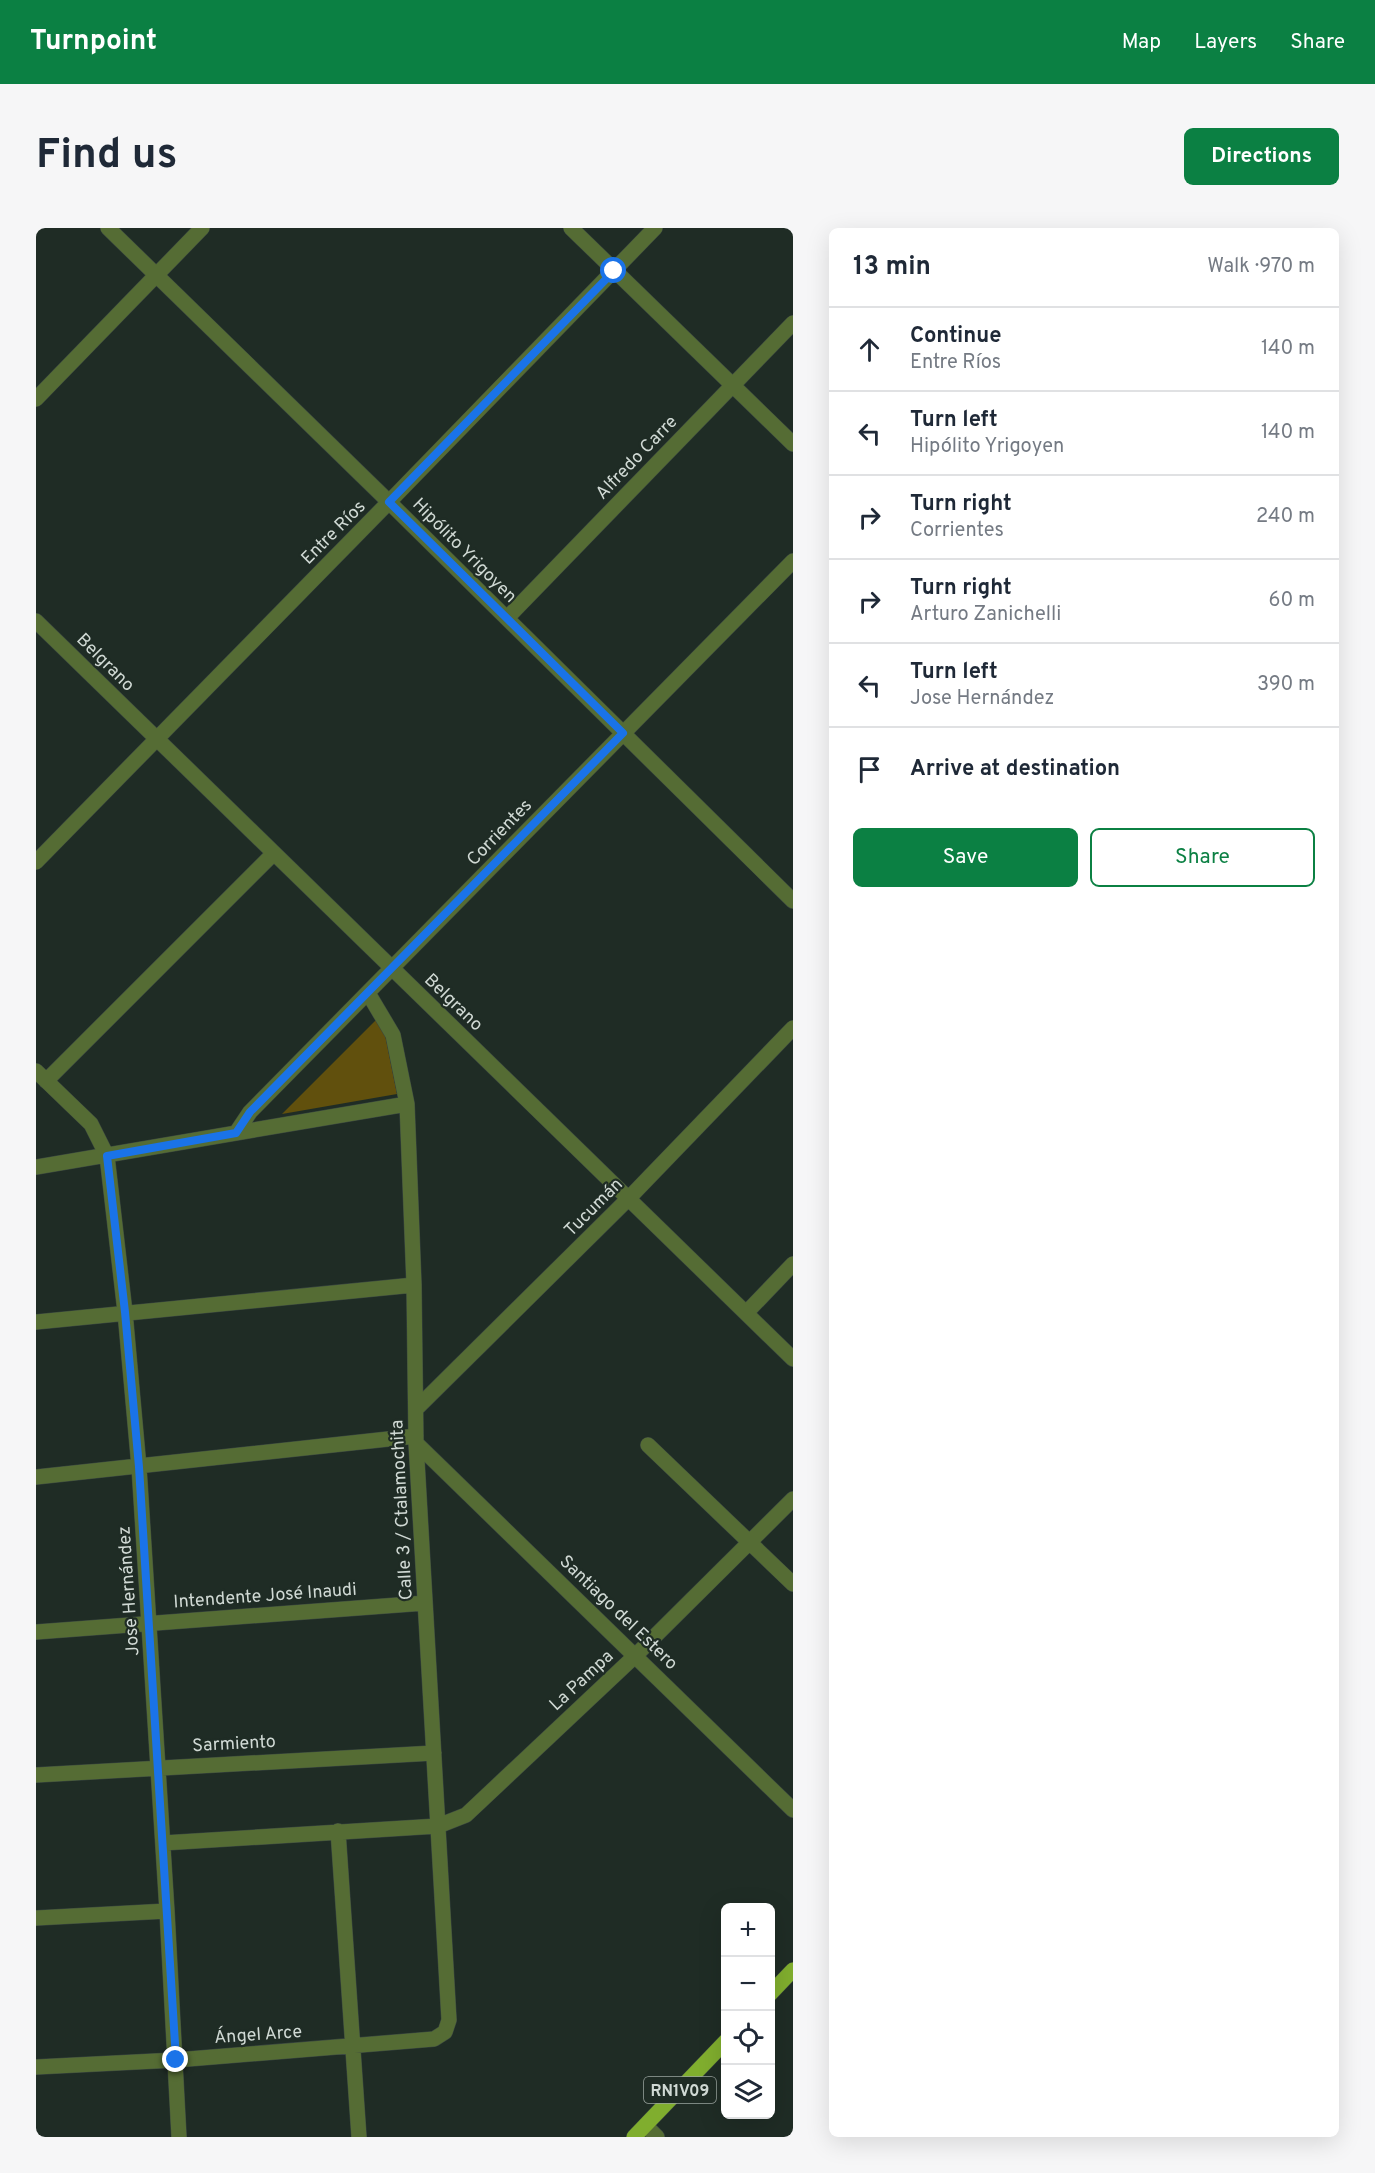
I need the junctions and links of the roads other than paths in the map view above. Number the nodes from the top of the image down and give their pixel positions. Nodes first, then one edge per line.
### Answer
1 (108, 228) edge
2 (202, 228) edge
3 (571, 228) edge
4 (655, 228) edge
5 (614, 271) junction
6 (157, 276) junction
7 (793, 323) edge
8 (732, 385) junction
9 (36, 399) edge
10 (793, 444) edge
11 (389, 502) junction
12 (793, 561) edge
13 (507, 618) junction
14 (36, 621) edge
15 (623, 733) junction
16 (156, 739) junction
17 (274, 853) junction
18 (36, 862) edge
19 (793, 901) edge
20 (392, 970) junction
21 (368, 993) junction
22 (793, 1028) edge
23 (41, 1076) edge
24 (407, 1104) junction
25 (236, 1133) junction
26 (107, 1156) junction
27 (36, 1167) edge
28 (629, 1198) junction
29 (793, 1264) edge
30 (414, 1285) junction
31 (125, 1312) junction
32 (746, 1313) junction
33 (36, 1322) edge
34 (793, 1359) edge
35 (416, 1409) junction
36 (416, 1440) junction
37 (648, 1445) dead end
38 (139, 1467) junction
39 (36, 1477) edge
40 (793, 1499) edge
41 (750, 1542) junction
42 (793, 1584) edge
43 (425, 1603) junction
44 (149, 1622) junction
45 (36, 1632) edge
46 (636, 1655) junction
47 (434, 1753) junction
48 (158, 1767) junction
49 (36, 1775) edge
50 (793, 1810) edge
51 (438, 1826) junction
52 (338, 1831) junction
53 (163, 1843) junction
54 (167, 1911) junction
55 (36, 1918) edge
56 (793, 1970) edge
57 (775, 1990) edge
58 (445, 2032) joint
59 (352, 2046) junction
60 (721, 2048) edge
61 (176, 2060) junction
62 (36, 2067) edge
63 (651, 2132) edge
64 (179, 2137) edge
65 (359, 2137) edge
66 (634, 2137) edge

1 - 6 street, Hipólito Yrigoyen
2 - 6 street
3 - 5 street
4 - 5 street, Entre Ríos
5 - 8 street
5 - 11 street, Entre Ríos
6 - 9 street
6 - 11 street, Hipólito Yrigoyen
7 - 8 street, Alfredo Carre
8 - 10 street
8 - 13 street, Alfredo Carre
11 - 13 street, Hipólito Yrigoyen
11 - 16 street, Entre Ríos
12 - 15 street, Corrientes
13 - 15 street, Hipólito Yrigoyen
14 - 16 street, Belgrano
15 - 19 street, Hipólito Yrigoyen
15 - 20 street, Corrientes
16 - 17 street, Belgrano
16 - 18 street, Entre Ríos
17 - 20 street, Belgrano
17 - 23 street
20 - 21 street, Corrientes
20 - 28 street, Belgrano
21 - 24 street, Calle 3 / Ctalamochita
21 - 25 street, Corrientes
22 - 28 street, Tucumán
23 - 26 street, Jose Hernández
24 - 25 street
24 - 30 street, Calle 3 / Ctalamochita
25 - 26 street
26 - 27 street
26 - 31 street, Jose Hernández
28 - 32 street, Belgrano
28 - 35 street, Tucumán
29 - 32 street
30 - 31 street
30 - 35 street, Calle 3 / Ctalamochita
31 - 33 street
31 - 38 street, Jose Hernández
32 - 34 street, Belgrano
35 - 36 street, Calle 3 / Ctalamochita
36 - 38 street
36 - 43 street, Calle 3 / Ctalamochita
36 - 46 street, Santiago del Estero
37 - 41 street
38 - 39 street
38 - 44 street, Jose Hernández
40 - 41 street, La Pampa
41 - 42 street
41 - 46 street, La Pampa
43 - 44 street, Intendente José Inaudi
43 - 47 street, Calle 3 / Ctalamochita
44 - 45 street, Intendente José Inaudi
44 - 48 street, Jose Hernández
46 - 50 street, Santiago del Estero
46 - 51 street, La Pampa
47 - 48 street, Sarmiento
47 - 51 street, Calle 3 / Ctalamochita
48 - 49 street, Sarmiento
48 - 53 street, Jose Hernández
51 - 52 street, La Pampa
51 - 58 street, Calle 3 / Ctalamochita
52 - 53 street, La Pampa
52 - 59 street
53 - 54 street, Jose Hernández
54 - 55 street
54 - 61 street, Jose Hernández
56 - 57 main road
58 - 59 street, Ángel Arce
59 - 61 street, Ángel Arce
59 - 65 street
60 - 63 main road, RN1V09
61 - 62 street, Ángel Arce
61 - 64 street, Jose Hernández
63 - 66 main road, RN1V09

